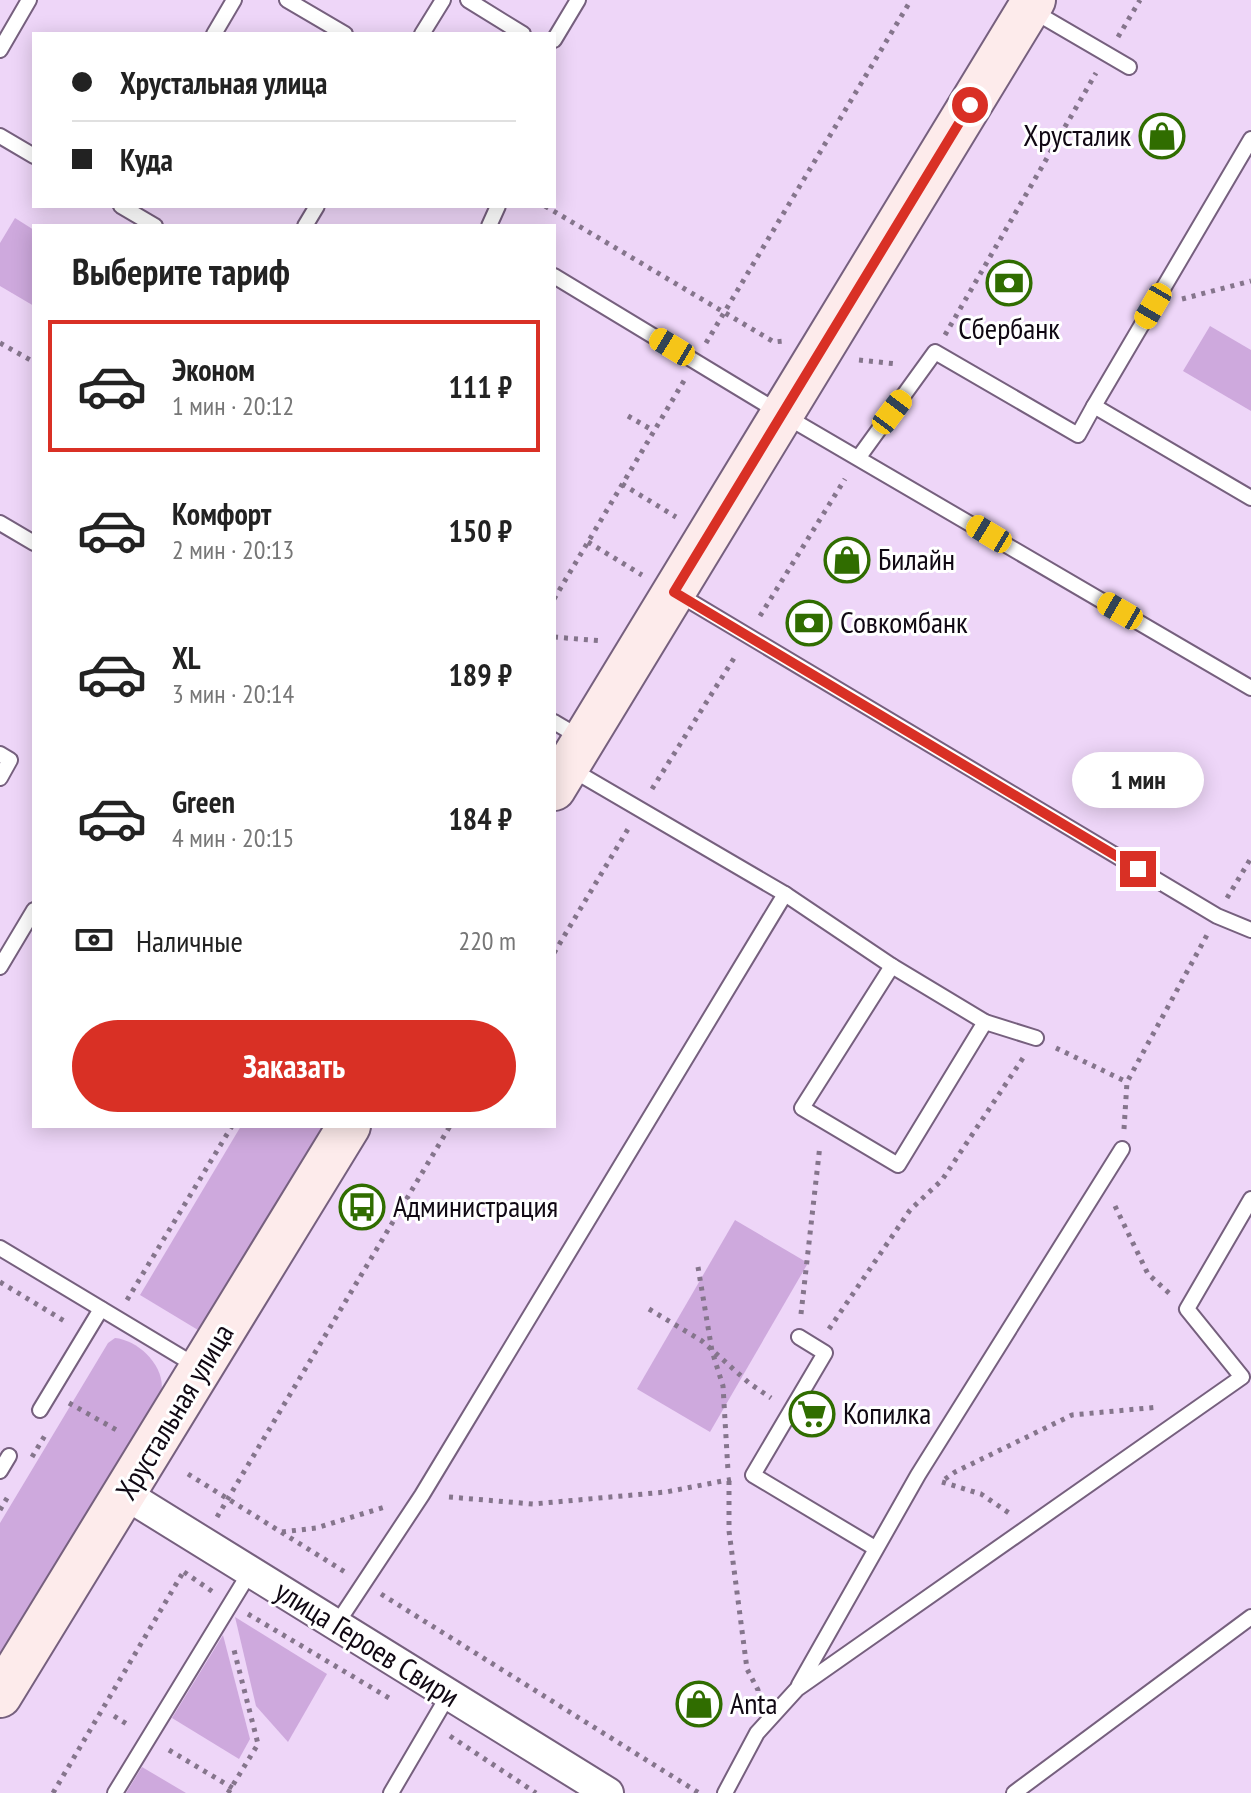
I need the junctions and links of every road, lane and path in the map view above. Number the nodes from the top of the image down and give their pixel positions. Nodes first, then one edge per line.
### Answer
1 (29, 0) edge
2 (234, 0) edge
3 (287, 0) edge
4 (443, 0) edge
5 (468, 0) edge
6 (578, 0) edge
7 (911, 0) edge
8 (1140, 0) edge
9 (1032, 4) edge
10 (329, 30) edge
11 (215, 32) edge
12 (423, 32) edge
13 (520, 32) edge
14 (556, 37) edge
15 (0, 50) edge
16 (1107, 55) junction
17 (1129, 67) dead end
18 (0, 136) edge
19 (1251, 139) edge
20 (32, 155) edge
21 (124, 208) edge
22 (548, 208) edge
23 (152, 224) edge
24 (556, 277) edge
25 (1251, 281) edge
26 (1153, 306) junction
27 (725, 313) junction
28 (797, 339) dead end
29 (0, 343) edge
30 (935, 352) junction
31 (846, 359) dead end
32 (32, 361) edge
33 (695, 361) junction
34 (926, 368) junction
35 (1094, 406) junction
36 (782, 414) junction
37 (628, 416) dead end
38 (654, 431) junction
39 (859, 457) junction
40 (622, 484) junction
41 (1251, 498) edge
42 (0, 523) edge
43 (670, 529) dead end
44 (32, 542) edge
45 (588, 542) junction
46 (650, 580) junction
47 (556, 596) edge
48 (747, 636) junction
49 (556, 637) edge
50 (604, 641) dead end
51 (1251, 688) edge
52 (0, 754) edge
53 (565, 754) edge
54 (0, 778) edge
55 (640, 809) junction
56 (1251, 858) edge
57 (785, 894) junction
58 (32, 913) edge
59 (1217, 916) junction
60 (1251, 930) edge
61 (556, 950) edge
62 (892, 966) junction
63 (0, 967) edge
64 (985, 1022) junction
65 (1036, 1038) junction
66 (1127, 1082) junction
67 (823, 1120) junction
68 (348, 1128) edge
69 (449, 1128) edge
70 (1122, 1149) junction
71 (1251, 1199) edge
72 (0, 1248) edge
73 (698, 1267) dead end
74 (0, 1282) edge
75 (101, 1309) junction
76 (649, 1309) dead end
77 (1187, 1309) junction
78 (86, 1334) junction
79 (799, 1337) joint
80 (712, 1351) junction
81 (825, 1353) junction
82 (201, 1369) junction
83 (66, 1401) dead end
84 (40, 1410) dead end
85 (791, 1412) junction
86 (1188, 1415) junction
87 (121, 1433) dead end
88 (9, 1456) dead end
89 (0, 1471) edge
90 (188, 1474) dead end
91 (753, 1475) junction
92 (918, 1475) junction
93 (729, 1480) junction
94 (942, 1482) junction
95 (125, 1494) junction
96 (422, 1495) junction
97 (227, 1498) junction
98 (213, 1522) dead end
99 (1028, 1526) junction
100 (281, 1532) junction
101 (875, 1548) junction
102 (189, 1563) dead end
103 (184, 1572) junction
104 (250, 1572) junction
105 (362, 1583) junction
106 (230, 1604) junction
107 (1251, 1617) edge
108 (219, 1622) junction
109 (336, 1625) junction
110 (797, 1689) junction
111 (449, 1694) junction
112 (0, 1696) edge
113 (432, 1724) junction
114 (757, 1733) junction
115 (149, 1737) junction
116 (232, 1790) edge
117 (53, 1793) edge
118 (115, 1793) edge
119 (391, 1793) edge
120 (536, 1793) edge
121 (608, 1793) edge
122 (699, 1793) edge
123 (725, 1793) edge
124 (1014, 1793) edge

1 - 15 lane
2 - 11 lane
3 - 10 lane
4 - 12 lane
5 - 13 lane
6 - 14 lane
7 - 27 path
8 - 16 path
9 - 16 lane
9 - 36 main road
16 - 17 lane
16 - 30 path
18 - 20 lane
19 - 26 lane
21 - 23 lane
22 - 27 path
24 - 33 lane
25 - 26 path
26 - 35 lane
27 - 28 path
27 - 33 path
29 - 32 path
30 - 34 lane
30 - 35 lane
31 - 34 path
33 - 36 lane
33 - 38 path
34 - 39 lane
35 - 41 lane
36 - 39 lane
36 - 46 main road
37 - 38 path
38 - 40 path
39 - 48 path
39 - 51 lane
40 - 43 path
40 - 45 path
42 - 44 lane
45 - 46 path
45 - 47 path
46 - 48 lane
46 - 53 main road
48 - 55 path
48 - 59 lane
49 - 50 path
52 - 54 lane
53 - 55 lane
55 - 57 lane
55 - 61 path
56 - 59 path
57 - 62 lane
57 - 96 lane
58 - 63 lane
59 - 60 lane
59 - 66 path
62 - 64 lane
62 - 67 lane
64 - 65 lane
64 - 67 lane
65 - 66 path
65 - 81 path
66 - 70 path
67 - 79 path
68 - 82 main road, Хрустальная улица
69 - 97 path
70 - 77 path
70 - 92 lane
71 - 77 lane
72 - 75 lane
73 - 80 path
74 - 78 path
75 - 78 lane
75 - 82 lane
76 - 80 path
77 - 86 lane
78 - 84 lane
79 - 81 lane
80 - 85 path
80 - 93 path
81 - 85 lane
82 - 95 main road, Хрустальная улица
83 - 87 path
85 - 91 lane
86 - 94 path
86 - 99 lane
88 - 89 lane
90 - 97 path
91 - 93 path
91 - 101 lane
92 - 94 path
92 - 101 lane
93 - 96 path
93 - 114 path
94 - 99 path
95 - 104 street, улица Героев Свири
95 - 112 main road, Хрустальная улица
96 - 100 path
96 - 105 lane
97 - 98 path
97 - 100 path
99 - 110 lane
100 - 105 path
101 - 110 lane
102 - 103 path
103 - 106 path
103 - 117 path
104 - 106 lane
104 - 109 street, улица Героев Свири
105 - 109 lane
105 - 122 path
106 - 108 lane
106 - 113 path
107 - 124 lane
108 - 115 lane
108 - 116 path
109 - 111 street, улица Героев Свири
110 - 114 lane
111 - 113 lane
111 - 121 street, улица Героев Свири
113 - 119 lane
113 - 120 path
114 - 123 lane
115 - 116 path
115 - 118 lane

